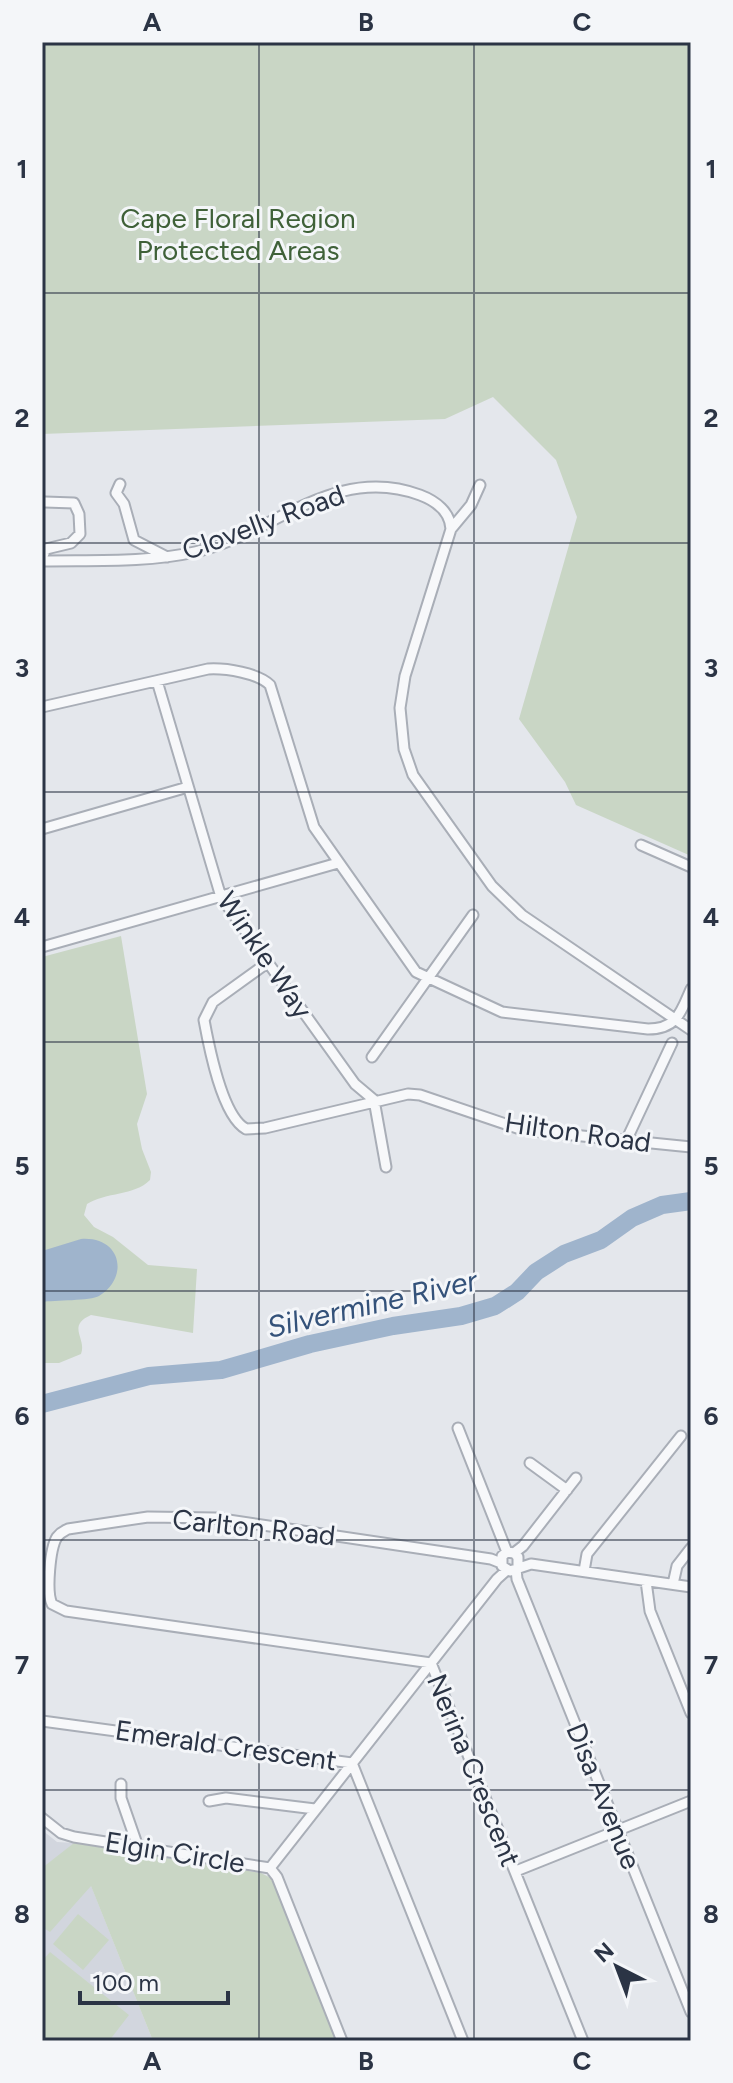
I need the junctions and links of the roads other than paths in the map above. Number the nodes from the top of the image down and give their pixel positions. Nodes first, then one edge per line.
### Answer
1 (120, 484) dead end
2 (480, 485) dead end
3 (45, 502) dead end
4 (451, 529) junction
5 (167, 557) junction
6 (42, 559) edge
7 (157, 681) junction
8 (42, 707) edge
9 (188, 787) junction
10 (42, 829) edge
11 (641, 845) dead end
12 (338, 863) junction
13 (691, 867) edge
14 (221, 897) junction
15 (473, 915) dead end
16 (42, 947) edge
17 (267, 963) junction
18 (426, 979) junction
19 (691, 989) edge
20 (674, 1021) junction
21 (691, 1030) edge
22 (672, 1043) dead end
23 (372, 1057) dead end
24 (374, 1100) junction
25 (626, 1141) junction
26 (691, 1147) edge
27 (386, 1167) dead end
28 (458, 1428) dead end
29 (681, 1436) dead end
30 (530, 1463) dead end
31 (576, 1478) dead end
32 (567, 1490) junction
33 (691, 1548) edge
34 (509, 1563) junction
35 (584, 1571) junction
36 (646, 1581) junction
37 (673, 1584) junction
38 (691, 1587) edge
39 (66, 1611) joint
40 (431, 1663) junction
41 (691, 1713) edge
42 (42, 1721) edge
43 (352, 1763) junction
44 (121, 1784) dead end
45 (209, 1801) dead end
46 (691, 1801) edge
47 (315, 1809) junction
48 (42, 1818) edge
49 (617, 1829) junction
50 (138, 1847) junction
51 (270, 1868) junction
52 (516, 1871) junction
53 (691, 2012) edge
54 (342, 2041) edge
55 (463, 2041) edge
56 (583, 2041) edge

1 - 5 street
2 - 4 street
3 - 6 street
4 - 5 street, Clovelly Road
4 - 20 street
5 - 6 street, Clovelly Road
7 - 8 street
7 - 9 street, Winkle Way
7 - 12 street
9 - 10 street
9 - 14 street, Winkle Way
11 - 13 street
12 - 14 street
12 - 18 street
14 - 16 street
14 - 17 street, Winkle Way
15 - 18 street
17 - 24 street, Winkle Way
17 - 24 street, Hilton Road
18 - 20 street
18 - 23 street
19 - 20 street
20 - 21 street
22 - 25 street
24 - 25 street, Hilton Road
24 - 27 street
25 - 26 street, Hilton Road
28 - 34 street, Disa Avenue
29 - 35 street
30 - 32 street
31 - 32 street
32 - 34 street
33 - 37 street
34 - 35 street, Carlton Road
34 - 39 street, Carlton Road
34 - 40 street
34 - 49 street, Disa Avenue
35 - 36 street, Carlton Road
36 - 37 street, Carlton Road
36 - 41 street
37 - 38 street, Carlton Road
39 - 40 street, Nerina Crescent
40 - 43 street
40 - 52 street, Nerina Crescent
42 - 43 street, Emerald Crescent
43 - 47 street
43 - 55 street, Emerald Crescent
44 - 50 street
45 - 47 street
46 - 49 street
47 - 51 street
48 - 50 street, Elgin Circle
49 - 52 street
49 - 53 street, Disa Avenue
50 - 51 street, Elgin Circle
51 - 54 street, Elgin Circle
52 - 56 street, Nerina Crescent

